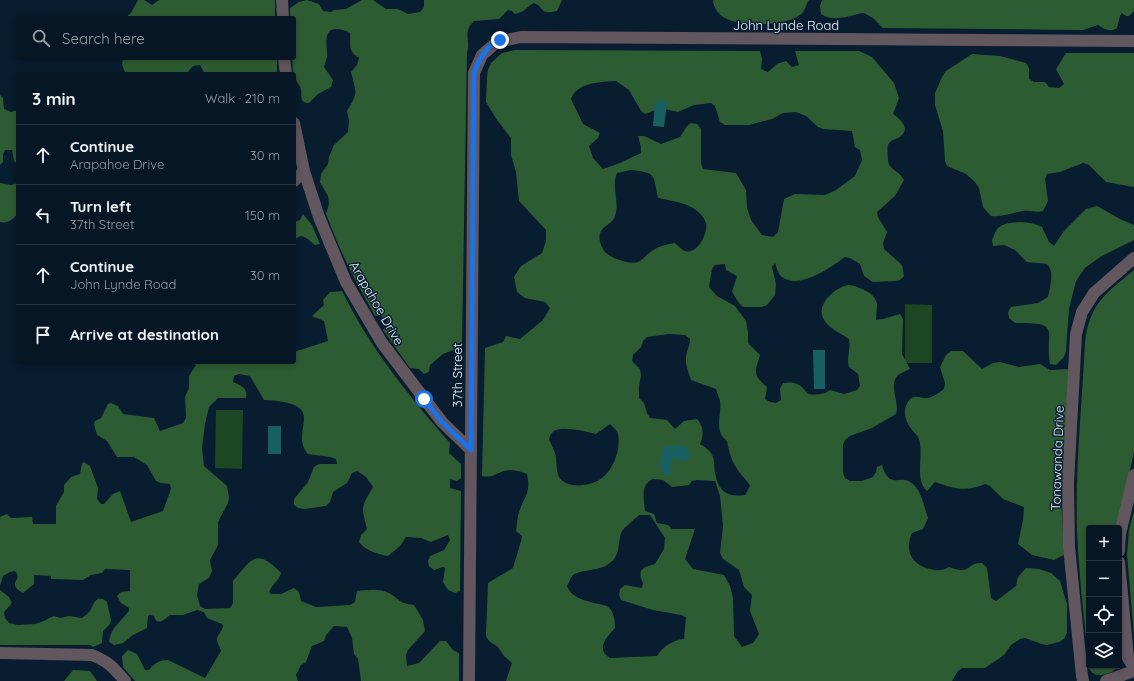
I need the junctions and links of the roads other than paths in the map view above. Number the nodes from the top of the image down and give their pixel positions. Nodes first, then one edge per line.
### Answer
1 (282, 0) edge
2 (283, 16) edge
3 (1134, 41) edge
4 (284, 60) edge
5 (286, 72) edge
6 (474, 92) joint
7 (296, 133) edge
8 (304, 171) junction
9 (296, 179) edge
10 (1134, 258) edge
11 (471, 450) junction
12 (1134, 475) edge
13 (1122, 526) edge
14 (1122, 594) edge
15 (0, 653) edge
16 (1134, 670) edge
17 (125, 681) edge
18 (469, 681) edge
19 (1083, 681) edge
20 (1106, 681) edge

1 - 2 street
3 - 6 street, John Lynde Road
4 - 5 street
6 - 11 street, 37th Street
7 - 8 street, Arapahoe Drive
8 - 9 street
8 - 11 street, Arapahoe Drive
10 - 19 street, Tonawanda Drive
11 - 18 street, 37th Street
12 - 13 street
14 - 16 street
15 - 17 street
16 - 20 street

